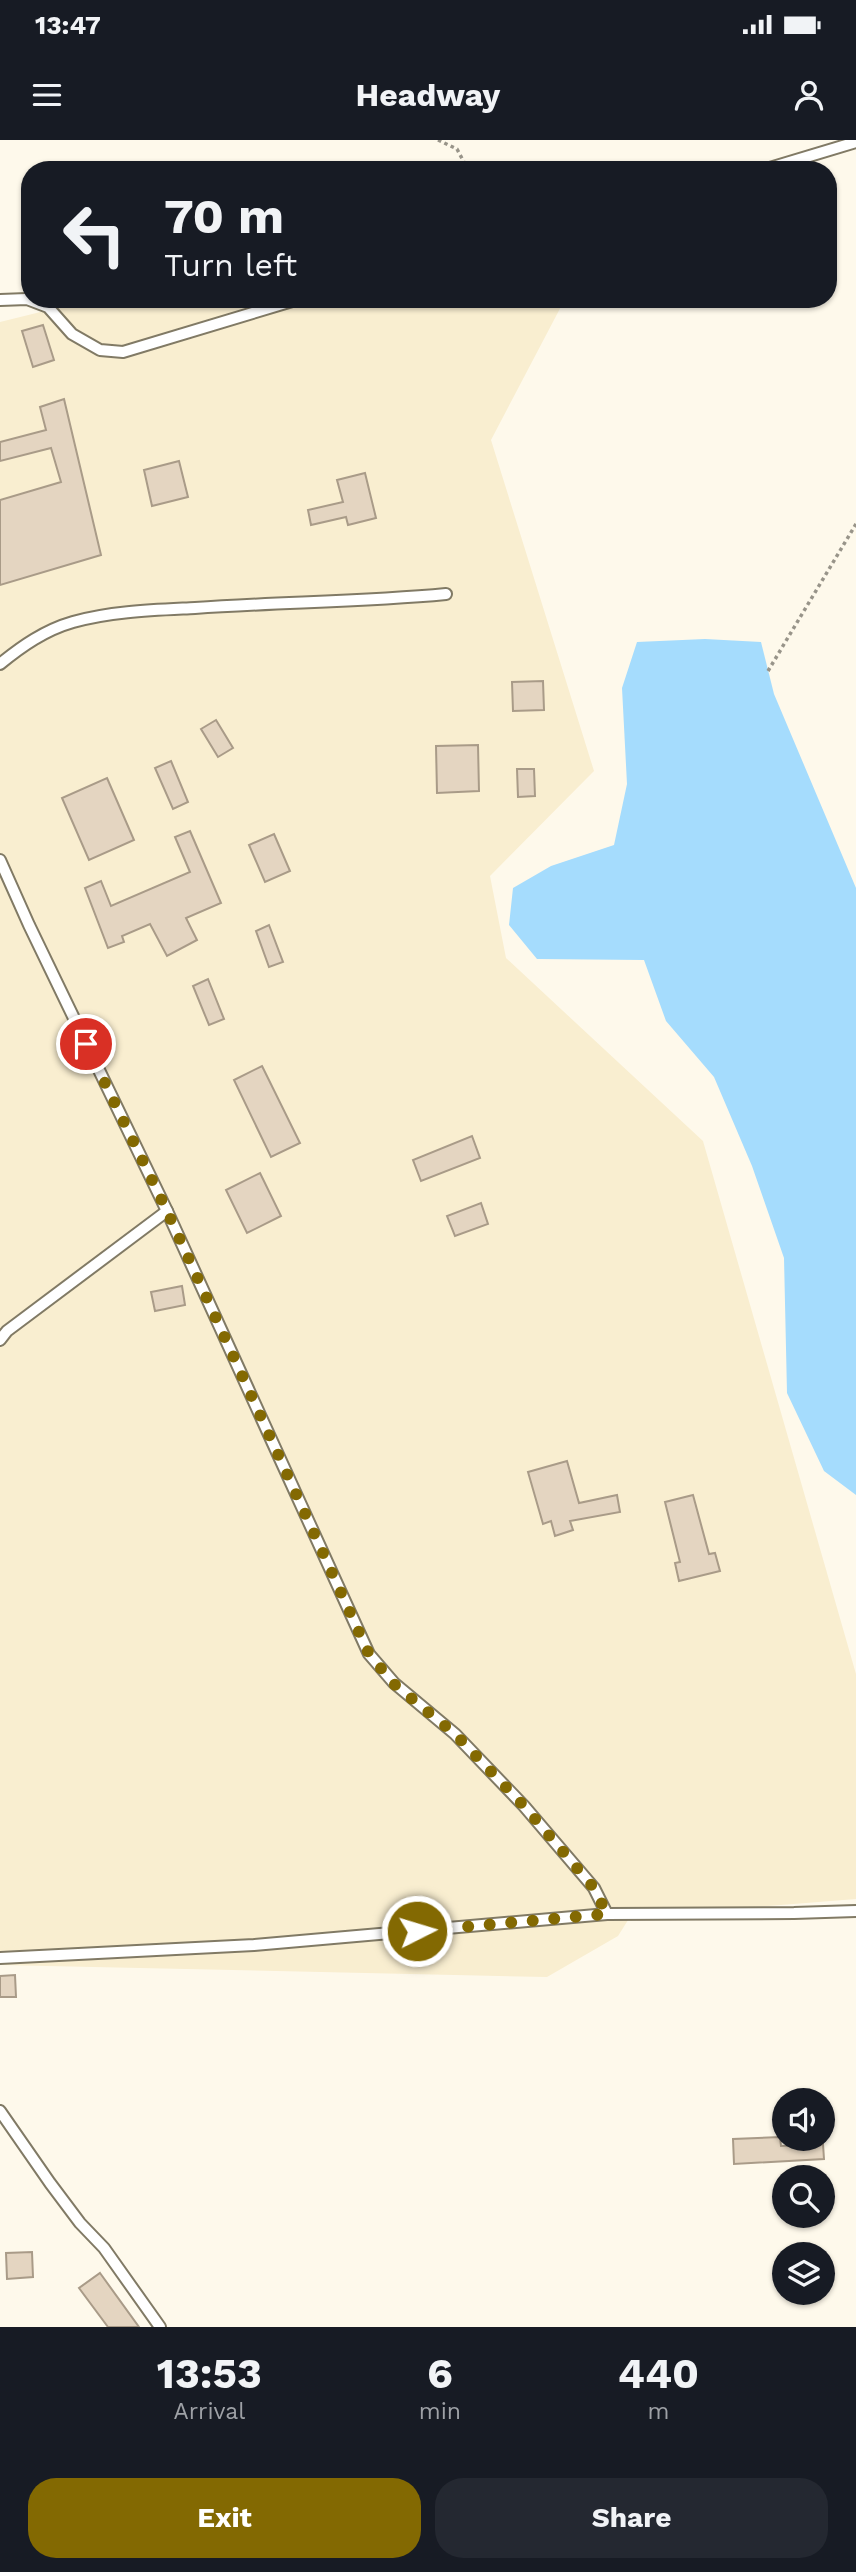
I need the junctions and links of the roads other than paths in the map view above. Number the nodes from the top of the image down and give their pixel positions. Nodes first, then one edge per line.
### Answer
1 (856, 142) edge
2 (793, 161) edge
3 (21, 299) edge
4 (0, 300) edge
5 (49, 308) edge
6 (271, 308) edge
7 (446, 594) dead end
8 (0, 664) edge
9 (0, 860) edge
10 (167, 1211) junction
11 (0, 1340) edge
12 (856, 1911) edge
13 (607, 1914) junction
14 (0, 1958) edge
15 (0, 2111) edge
16 (160, 2327) edge

1 - 2 lane
3 - 4 lane
5 - 6 lane
7 - 8 lane
9 - 10 lane
10 - 11 lane
10 - 13 lane
12 - 13 lane
13 - 14 lane
15 - 16 lane

